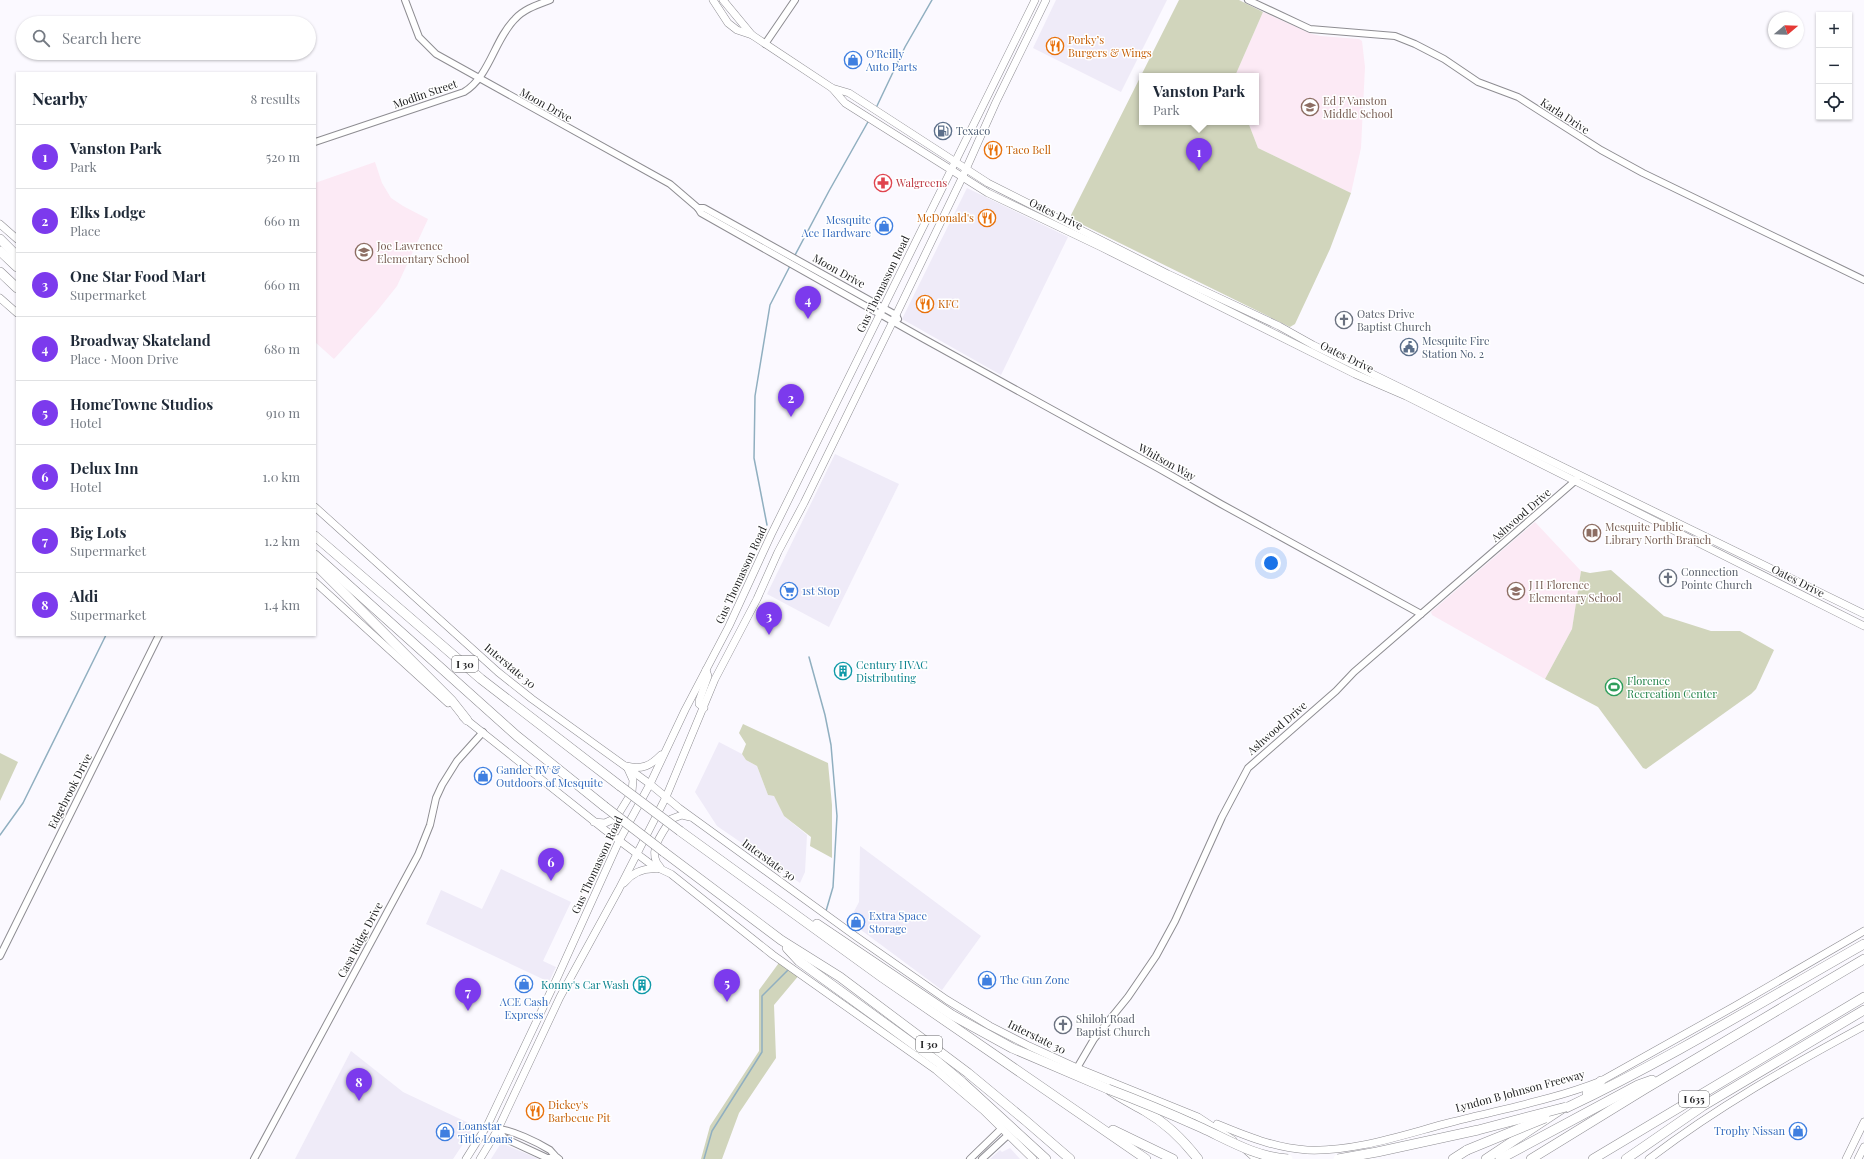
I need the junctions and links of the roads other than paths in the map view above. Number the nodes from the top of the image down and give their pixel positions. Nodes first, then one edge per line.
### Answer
1 (405, 0) edge
2 (550, 0) edge
3 (713, 0) edge
4 (723, 0) edge
5 (795, 0) edge
6 (1035, 0) edge
7 (1046, 0) edge
8 (1248, 0) edge
9 (752, 35) junction
10 (1014, 43) junction
11 (765, 44) junction
12 (1022, 48) junction
13 (478, 79) junction
14 (832, 88) junction
15 (316, 142) edge
16 (954, 162) junction
17 (966, 169) junction
18 (950, 170) junction
19 (962, 178) junction
20 (0, 224) edge
21 (16, 238) edge
22 (0, 239) edge
23 (1103, 244) junction
24 (0, 251) edge
25 (16, 255) edge
26 (16, 266) edge
27 (0, 272) edge
28 (1864, 280) edge
29 (0, 281) edge
30 (16, 287) edge
31 (16, 292) edge
32 (0, 298) edge
33 (882, 310) junction
34 (16, 312) edge
35 (894, 318) junction
36 (903, 327) joint
37 (1577, 478) junction
38 (799, 479) junction
39 (812, 486) junction
40 (316, 508) edge
41 (316, 537) edge
42 (316, 556) edge
43 (316, 565) edge
44 (316, 583) edge
45 (1421, 614) junction
46 (1864, 614) edge
47 (1864, 626) edge
48 (159, 636) edge
49 (706, 670) junction
50 (704, 708) junction
51 (467, 720) junction
52 (483, 732) junction
53 (664, 753) junction
54 (626, 767) junction
55 (650, 784) junction
56 (666, 797) junction
57 (694, 818) junction
58 (594, 822) junction
59 (619, 841) junction
60 (637, 854) junction
61 (662, 870) junction
62 (619, 889) junction
63 (762, 891) junction
64 (1864, 931) edge
65 (781, 940) junction
66 (1864, 944) edge
67 (0, 956) edge
68 (1864, 959) edge
69 (1864, 997) edge
70 (1864, 1010) edge
71 (1864, 1026) edge
72 (1077, 1068) junction
73 (1665, 1077) junction
74 (1601, 1081) junction
75 (1108, 1089) junction
76 (1566, 1107) junction
77 (1084, 1115) junction
78 (1198, 1117) junction
79 (1864, 1122) edge
80 (1002, 1125) junction
81 (498, 1129) junction
82 (1008, 1136) junction
83 (1864, 1147) edge
84 (1643, 1149) junction
85 (558, 1158) edge
86 (254, 1159) edge
87 (466, 1159) edge
88 (480, 1159) edge
89 (970, 1159) edge
90 (982, 1159) edge
91 (1033, 1159) edge
92 (1046, 1159) edge
93 (1070, 1159) edge
94 (1146, 1159) edge
95 (1173, 1159) edge
96 (1198, 1159) edge
97 (1256, 1159) edge
98 (1288, 1159) edge
99 (1338, 1159) edge
100 (1453, 1159) edge
101 (1486, 1159) edge
102 (1500, 1159) edge
103 (1531, 1159) edge
104 (1593, 1159) edge
105 (1626, 1159) edge
106 (1630, 1159) edge
107 (1649, 1159) edge
108 (1846, 1159) edge
109 (1858, 1159) edge

1 - 13 street, Moon Drive
2 - 13 street, Modlin Street
3 - 9 main road, Oates Drive
4 - 9 main road, Oates Drive
5 - 11 street
6 - 10 main road, Gus Thomasson Road
7 - 12 main road
8 - 28 street, Karla Drive
9 - 11 main road, Oates Drive
10 - 12 main road
10 - 16 main road, Gus Thomasson Road
11 - 14 main road, Oates Drive
12 - 17 main road
13 - 15 street, Modlin Street
13 - 33 street, Moon Drive
14 - 16 main road, Oates Drive
14 - 18 main road, Oates Drive
16 - 17 main road, Oates Drive
16 - 18 main road, Gus Thomasson Road
17 - 19 main road
17 - 23 main road, Oates Drive
18 - 19 main road, Oates Drive
18 - 33 main road, Gus Thomasson Road
19 - 23 main road, Oates Drive
19 - 35 main road
20 - 21 main road
22 - 25 highway
23 - 37 main road, Oates Drive
24 - 26 highway
27 - 30 highway
29 - 31 highway
32 - 34 main road
33 - 35 street, Moon Drive
33 - 38 main road, Gus Thomasson Road
35 - 36 street, Moon Drive
35 - 39 main road
36 - 45 street, Whitson Way
37 - 45 street, Ashwood Drive
37 - 46 main road, Oates Drive
37 - 47 main road, Oates Drive
38 - 39 main road
38 - 49 main road, Gus Thomasson Road
39 - 50 main road
40 - 54 main road, Interstate 30
41 - 63 highway, I 30, bridge
42 - 65 highway, I 30, bridge
43 - 51 highway
44 - 51 main road
45 - 72 street, Ashwood Drive
48 - 67 street, Edgebrook Drive
49 - 50 main road
49 - 53 main road, Gus Thomasson Road
50 - 56 main road
51 - 52 main road
52 - 58 main road
52 - 86 street, Casa Ridge Drive
53 - 54 main road
53 - 55 main road, Gus Thomasson Road
54 - 55 main road, Interstate 30
54 - 58 main road
55 - 56 main road, Interstate 30
55 - 59 main road, Gus Thomasson Road
56 - 57 main road, Interstate 30
56 - 60 main road
57 - 61 main road
57 - 72 main road, Interstate 30
58 - 59 main road
59 - 60 main road
59 - 87 main road, Gus Thomasson Road
60 - 61 main road
60 - 62 main road
61 - 62 main road
61 - 80 main road
62 - 81 main road
63 - 75 highway
63 - 77 highway, I 30
64 - 74 main road, Lyndon B Johnson Freeway
65 - 80 highway
65 - 93 highway, I 30
66 - 76 highway
68 - 73 highway
69 - 104 highway, I 635
70 - 84 highway
71 - 107 main road
72 - 78 main road, Interstate 30
73 - 102 highway
73 - 103 highway
74 - 78 main road, Lyndon B Johnson Freeway
74 - 101 highway
75 - 96 highway
75 - 98 highway, bridge
76 - 99 highway, bridge
76 - 100 highway, bridge
77 - 94 highway, I 30
77 - 95 highway
78 - 97 main road, Interstate 30
79 - 108 main road
80 - 82 main road
80 - 89 street
80 - 92 highway
81 - 85 street
81 - 88 main road
82 - 90 street
82 - 91 main road
83 - 109 main road
84 - 105 highway
84 - 106 highway

